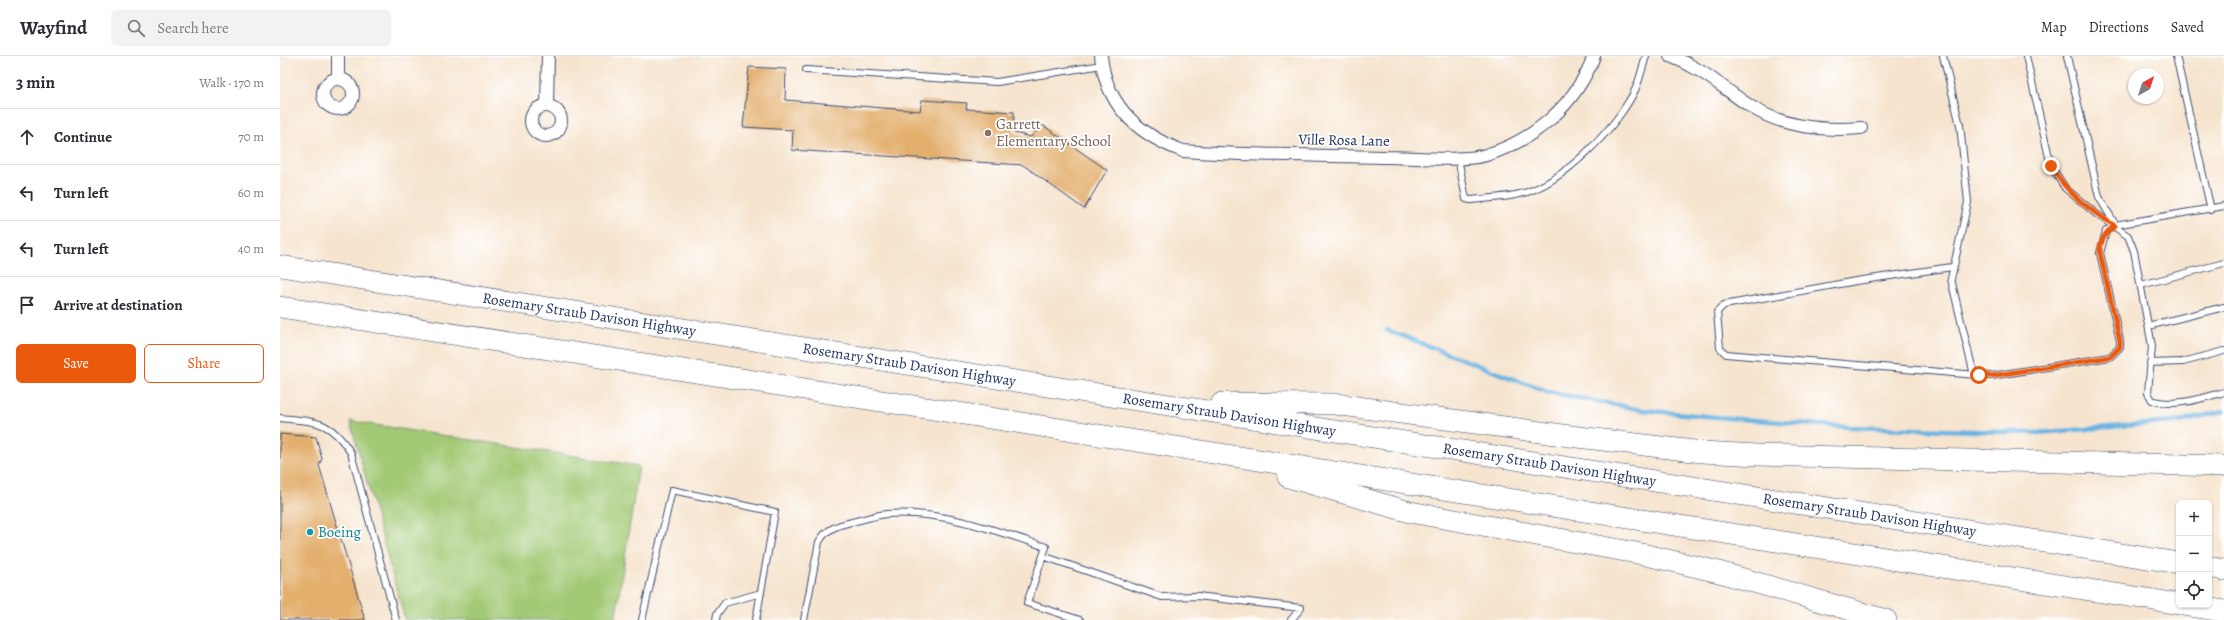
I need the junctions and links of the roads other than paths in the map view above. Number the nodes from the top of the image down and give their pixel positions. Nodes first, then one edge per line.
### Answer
1 (338, 56) edge
2 (548, 56) edge
3 (1594, 56) edge
4 (1646, 56) edge
5 (1670, 56) edge
6 (1943, 56) edge
7 (2026, 56) edge
8 (2067, 56) edge
9 (2176, 56) edge
10 (1102, 61) edge
11 (806, 70) dead end
12 (338, 79) dead end
13 (547, 106) dead end
14 (1861, 128) dead end
15 (1458, 157) junction
16 (2224, 206) edge
17 (2211, 210) junction
18 (2115, 226) junction
19 (2224, 263) edge
20 (280, 266) edge
21 (1952, 267) junction
22 (2141, 285) junction
23 (280, 307) edge
24 (2224, 307) edge
25 (2148, 326) junction
26 (2224, 350) edge
27 (2150, 363) junction
28 (1979, 375) junction
29 (2224, 392) edge
30 (1144, 402) junction
31 (280, 418) edge
32 (1201, 452) junction
33 (2224, 466) edge
34 (1043, 556) junction
35 (2176, 563) edge
36 (2212, 568) edge
37 (2224, 570) edge
38 (761, 593) junction
39 (2176, 604) edge
40 (2204, 608) edge
41 (2224, 611) edge
42 (396, 620) edge
43 (642, 620) edge
44 (716, 620) edge
45 (756, 620) edge
46 (804, 620) edge
47 (1080, 620) edge
48 (1291, 620) edge
49 (1886, 620) edge

1 - 12 street
2 - 13 street
3 - 15 street, Ville Rosa Lane
4 - 15 lane
5 - 14 street
6 - 21 lane
7 - 18 lane
8 - 18 lane
9 - 17 lane
10 - 11 lane
10 - 15 street, Ville Rosa Lane
16 - 17 lane
17 - 18 lane
18 - 22 lane
18 - 28 lane
19 - 22 lane
20 - 30 highway, Rosemary Straub Davison Highway
21 - 28 lane
21 - 28 lane
22 - 25 lane
23 - 32 highway
24 - 25 lane
25 - 27 lane
26 - 27 lane
27 - 29 lane
30 - 33 highway
30 - 35 highway, Rosemary Straub Davison Highway
31 - 42 lane
32 - 39 highway
32 - 49 highway
34 - 46 lane
34 - 47 lane
34 - 48 lane
36 - 37 highway
38 - 43 lane
38 - 44 lane
38 - 45 lane
40 - 41 highway

